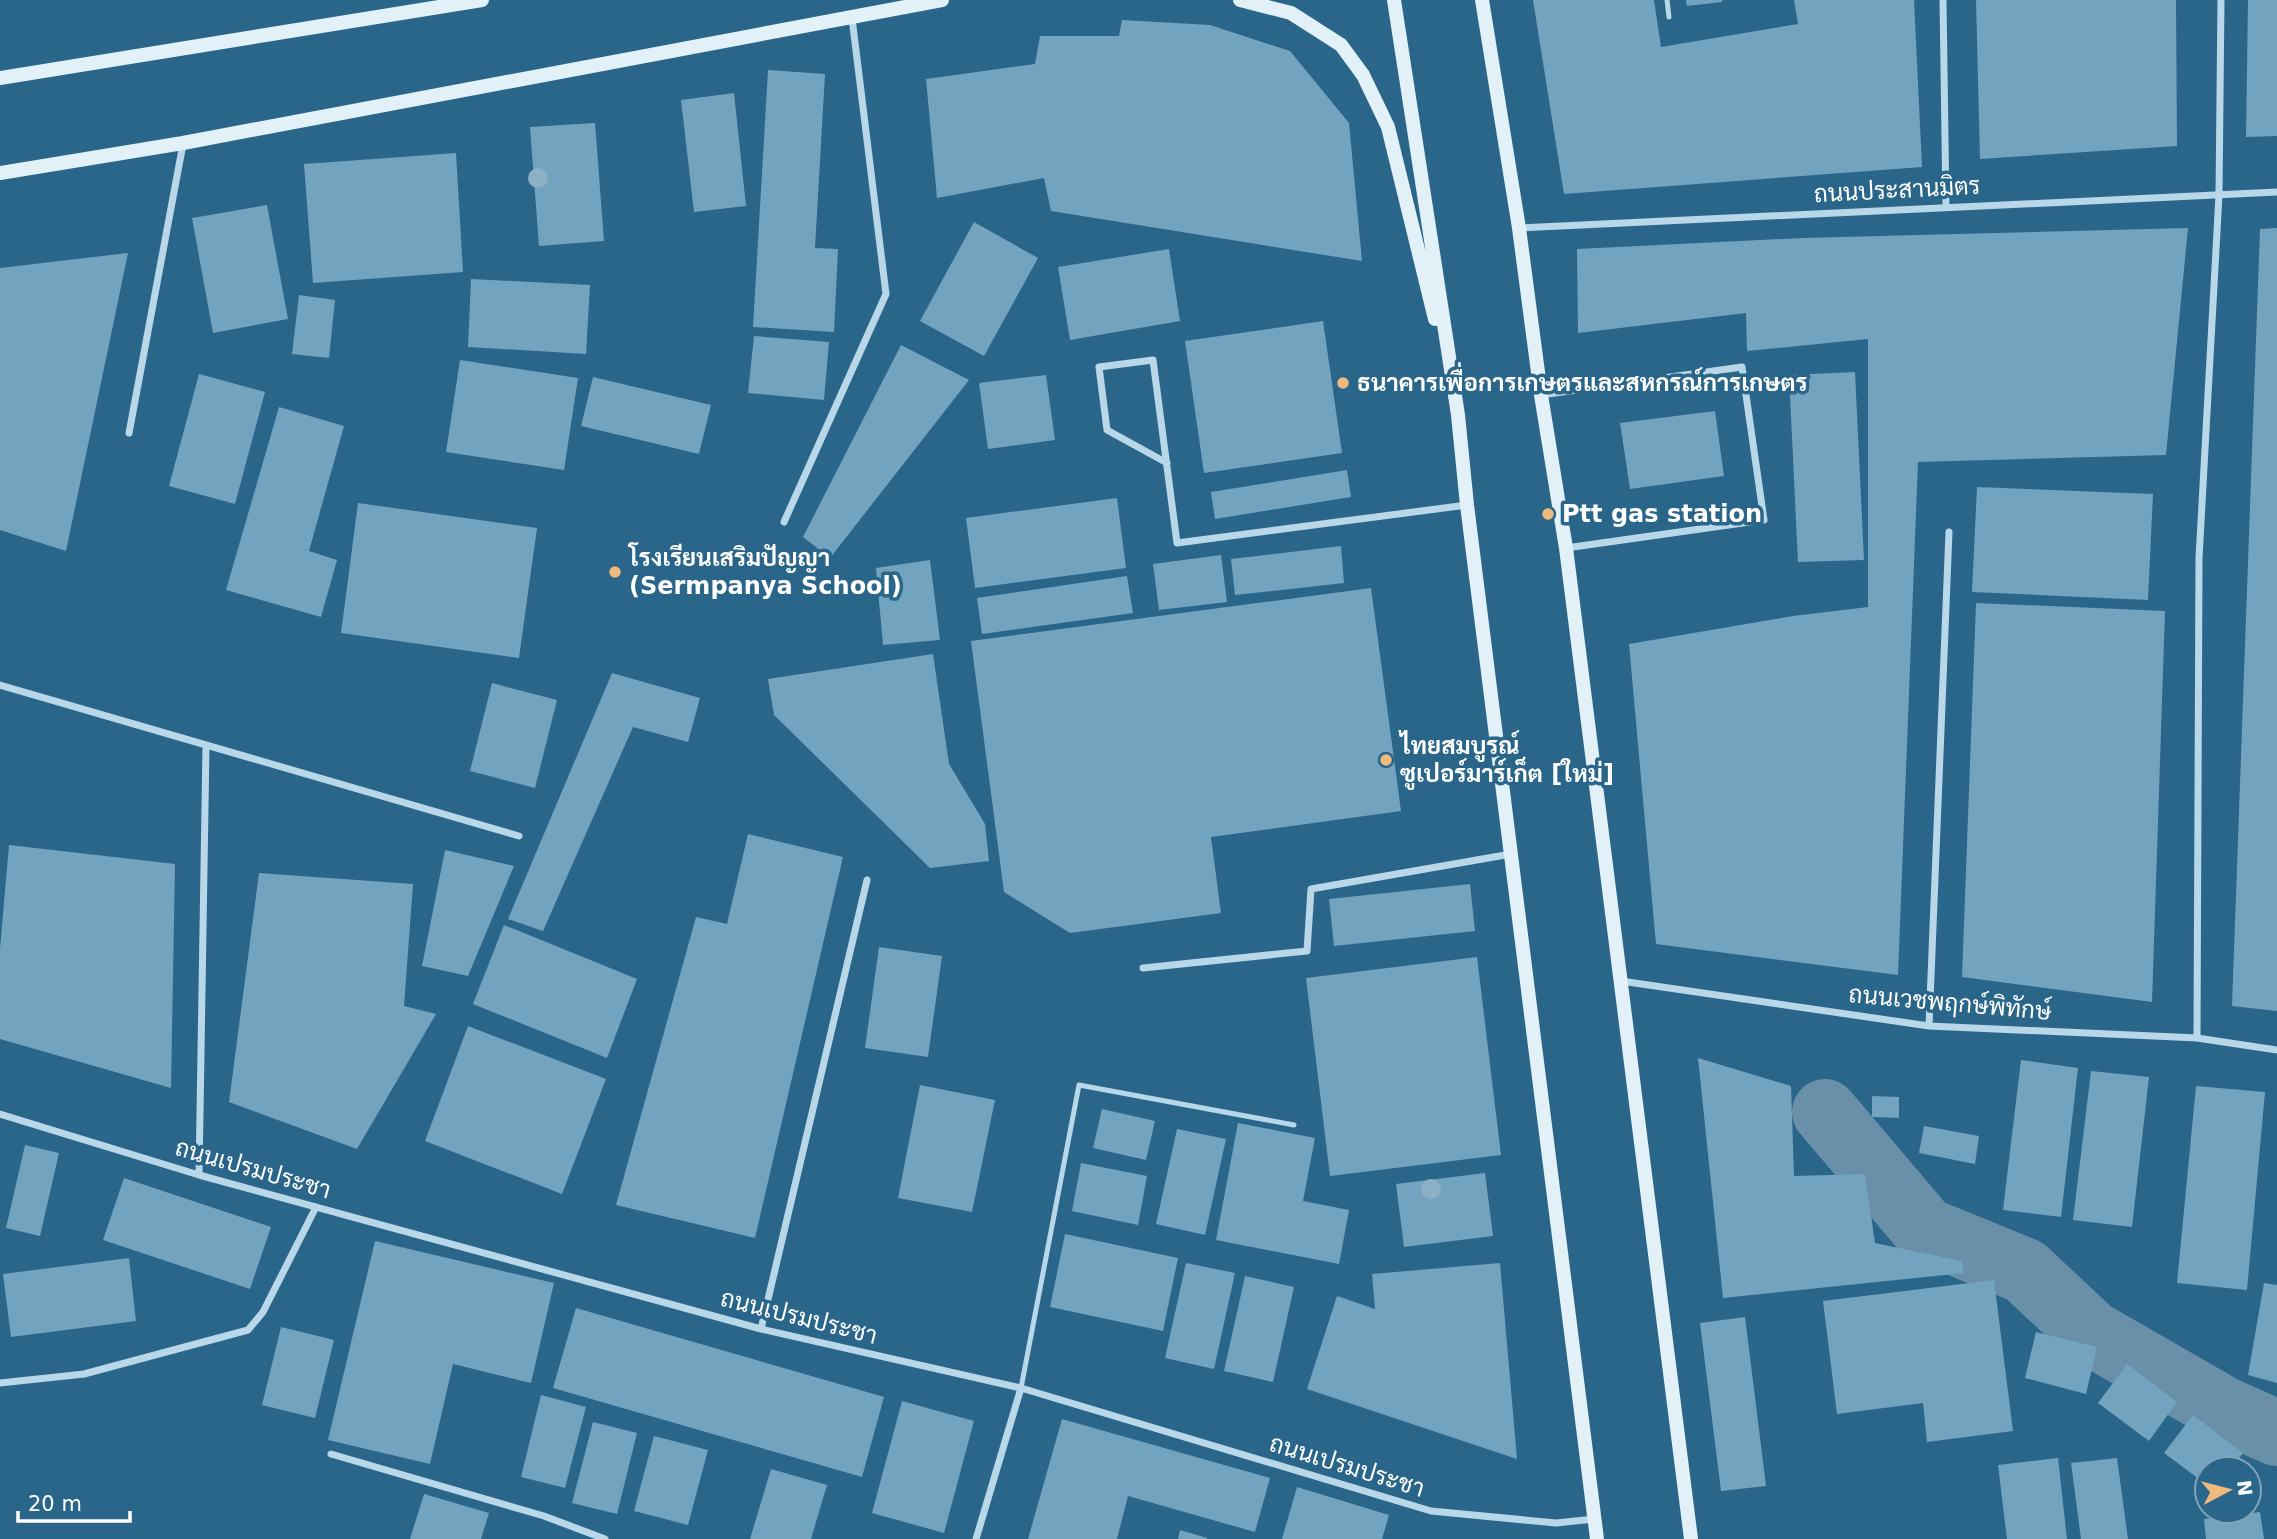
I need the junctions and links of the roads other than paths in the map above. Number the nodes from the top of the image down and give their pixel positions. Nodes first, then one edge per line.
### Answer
1 (481, 0) edge
2 (942, 0) edge
3 (1240, 0) edge
4 (1394, 0) edge
5 (1482, 0) edge
6 (1667, 0) edge
7 (1942, 0) edge
8 (2221, 0) edge
9 (1669, 17) dead end
10 (852, 18) junction
11 (0, 78) edge
12 (183, 143) junction
13 (0, 173) edge
14 (2277, 192) edge
15 (2219, 195) junction
16 (1946, 207) junction
17 (1519, 228) junction
18 (1541, 395) junction
19 (1458, 415) junction
20 (129, 433) dead end
21 (1167, 463) junction
22 (1467, 505) junction
23 (784, 522) dead end
24 (1949, 532) dead end
25 (1566, 548) junction
26 (0, 685) edge
27 (206, 746) junction
28 (519, 836) dead end
29 (1511, 854) junction
30 (867, 880) dead end
31 (1143, 968) dead end
32 (1620, 981) junction
33 (1929, 1026) junction
34 (2197, 1038) junction
35 (2277, 1050) edge
36 (0, 1114) edge
37 (1294, 1125) dead end
38 (199, 1175) junction
39 (316, 1207) junction
40 (761, 1329) junction
41 (0, 1383) edge
42 (1021, 1388) junction
43 (331, 1454) dead end
44 (1595, 1519) junction
45 (605, 1539) edge
46 (976, 1539) edge
47 (1598, 1539) edge
48 (1691, 1539) edge

1 - 11 main road
2 - 10 main road
3 - 19 main road
4 - 19 main road
5 - 17 main road
6 - 9 lane
7 - 16 street
8 - 15 street
10 - 12 main road
10 - 23 street
12 - 13 main road
12 - 20 street
14 - 15 street, ถนนประสานมิตร
15 - 16 street, ถนนประสานมิตร
15 - 34 street
16 - 17 street, ถนนประสานมิตร
17 - 18 main road
18 - 25 main road
18 - 25 street
19 - 22 main road
21 - 21 street
21 - 22 street
22 - 29 main road
24 - 33 street
25 - 32 main road
26 - 27 street
27 - 28 street
27 - 38 street
29 - 31 street
29 - 44 main road
30 - 40 street
32 - 33 street, ถนนเวชพฤกษ์พิทักษ์
32 - 48 main road
33 - 34 street, ถนนเวชพฤกษ์พิทักษ์
34 - 35 street, ถนนเวชพฤกษ์พิทักษ์
36 - 38 street, ถนนเปรมประชา
37 - 42 lane
38 - 39 street, ถนนเปรมประชา
39 - 40 street, ถนนเปรมประชา
39 - 41 street
40 - 42 street, ถนนเปรมประชา
42 - 44 street, ถนนเปรมประชา
42 - 46 street
43 - 45 street
44 - 47 main road

